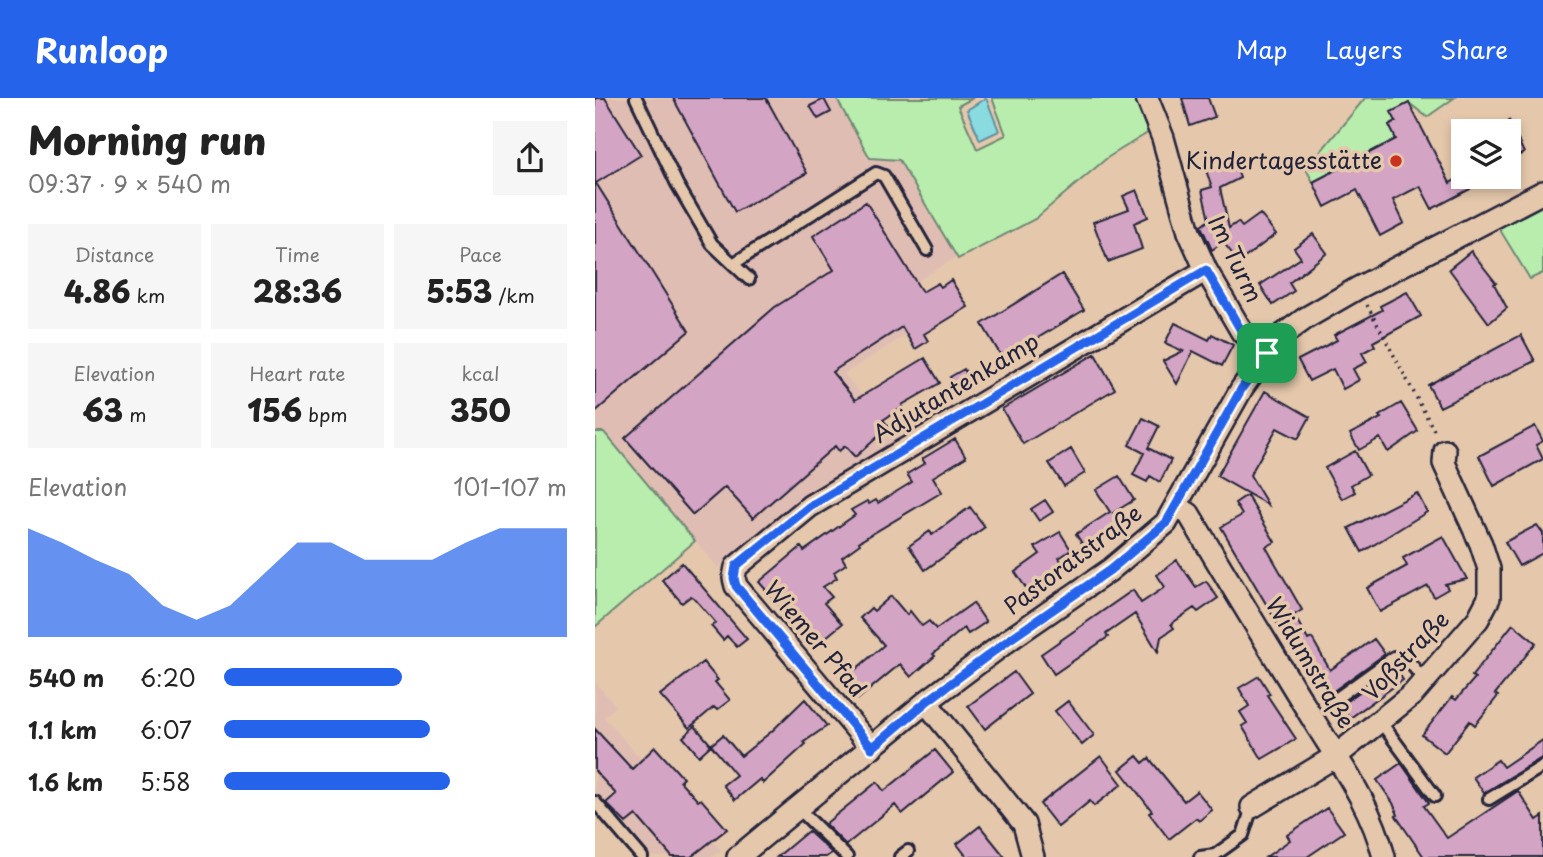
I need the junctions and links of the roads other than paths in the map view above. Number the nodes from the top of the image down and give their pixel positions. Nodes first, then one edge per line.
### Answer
1 (636, 98) edge
2 (1147, 98) edge
3 (1543, 192) edge
4 (926, 250) dead end
5 (733, 264) junction
6 (1206, 270) junction
7 (748, 279) dead end
8 (1267, 353) junction
9 (1445, 451) road end
10 (1176, 506) junction
11 (741, 561) joint
12 (1425, 681) junction
13 (1338, 698) dead end
14 (926, 702) junction
15 (1380, 721) junction
16 (872, 748) junction
17 (1336, 756) junction
18 (1543, 766) edge
19 (1435, 796) dead end
20 (1489, 799) dead end
21 (595, 802) edge
22 (1252, 807) joint
23 (798, 808) junction
24 (642, 857) edge
25 (738, 857) edge
26 (847, 857) edge
27 (1033, 857) edge
28 (1200, 857) edge
29 (1384, 857) edge

1 - 5 lane
2 - 6 street, Im Turm
3 - 8 street, Pastoratstraße
4 - 5 lane
5 - 7 lane
6 - 8 street, Im Turm
6 - 11 street, Adjutantenkamp
8 - 10 street, Pastoratstraße
9 - 12 street, Voßstraße
10 - 14 street, Pastoratstraße
10 - 17 street, Widumstraße
11 - 16 street, Wiemer Pfad
12 - 13 lane
12 - 15 street, Voßstraße
14 - 16 street, Pastoratstraße
14 - 27 street
15 - 17 street, Voßstraße
15 - 19 lane
16 - 23 street, Pastoratstraße
17 - 22 street, Voßstraße
17 - 29 street, Widumstraße
18 - 20 lane
21 - 24 lane
22 - 28 lane, Voßstraße
23 - 25 street, Pastoratstraße
23 - 26 lane

